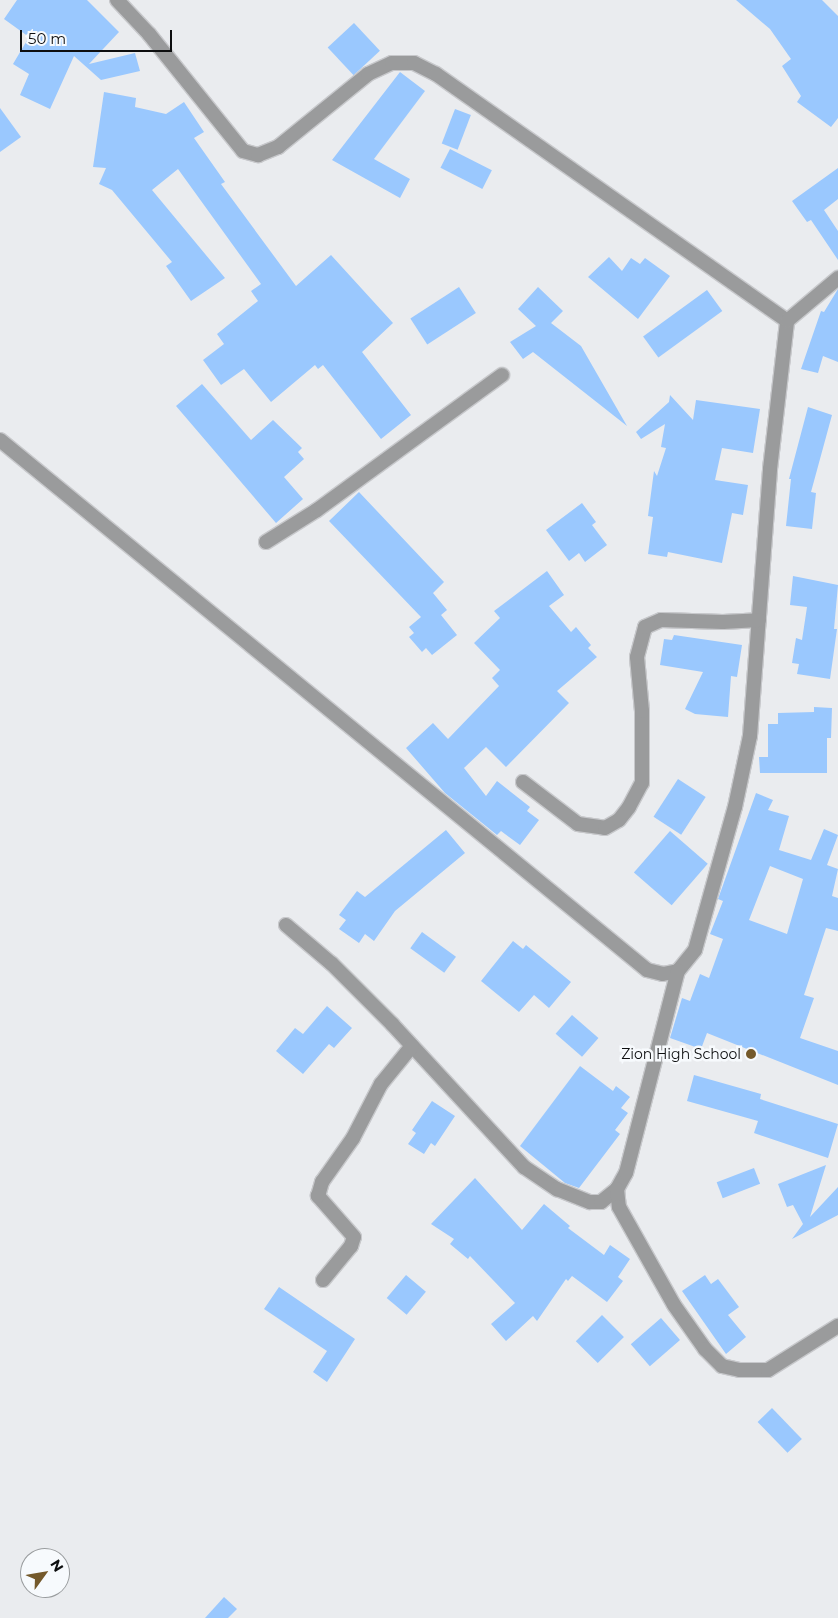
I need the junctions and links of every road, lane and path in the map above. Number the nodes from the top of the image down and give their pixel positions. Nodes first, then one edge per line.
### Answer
1 (117, 0) edge
2 (838, 278) edge
3 (787, 321) junction
4 (502, 375) dead end
5 (0, 440) edge
6 (266, 542) dead end
7 (759, 620) junction
8 (523, 782) dead end
9 (286, 925) dead end
10 (678, 972) junction
11 (412, 1046) junction
12 (616, 1189) junction
13 (323, 1280) dead end
14 (838, 1326) edge

1 - 3 street
2 - 3 street
3 - 7 street
4 - 6 street
5 - 10 street
7 - 8 street
7 - 10 street
9 - 11 street
10 - 12 street
11 - 12 street
11 - 13 street
12 - 14 street

